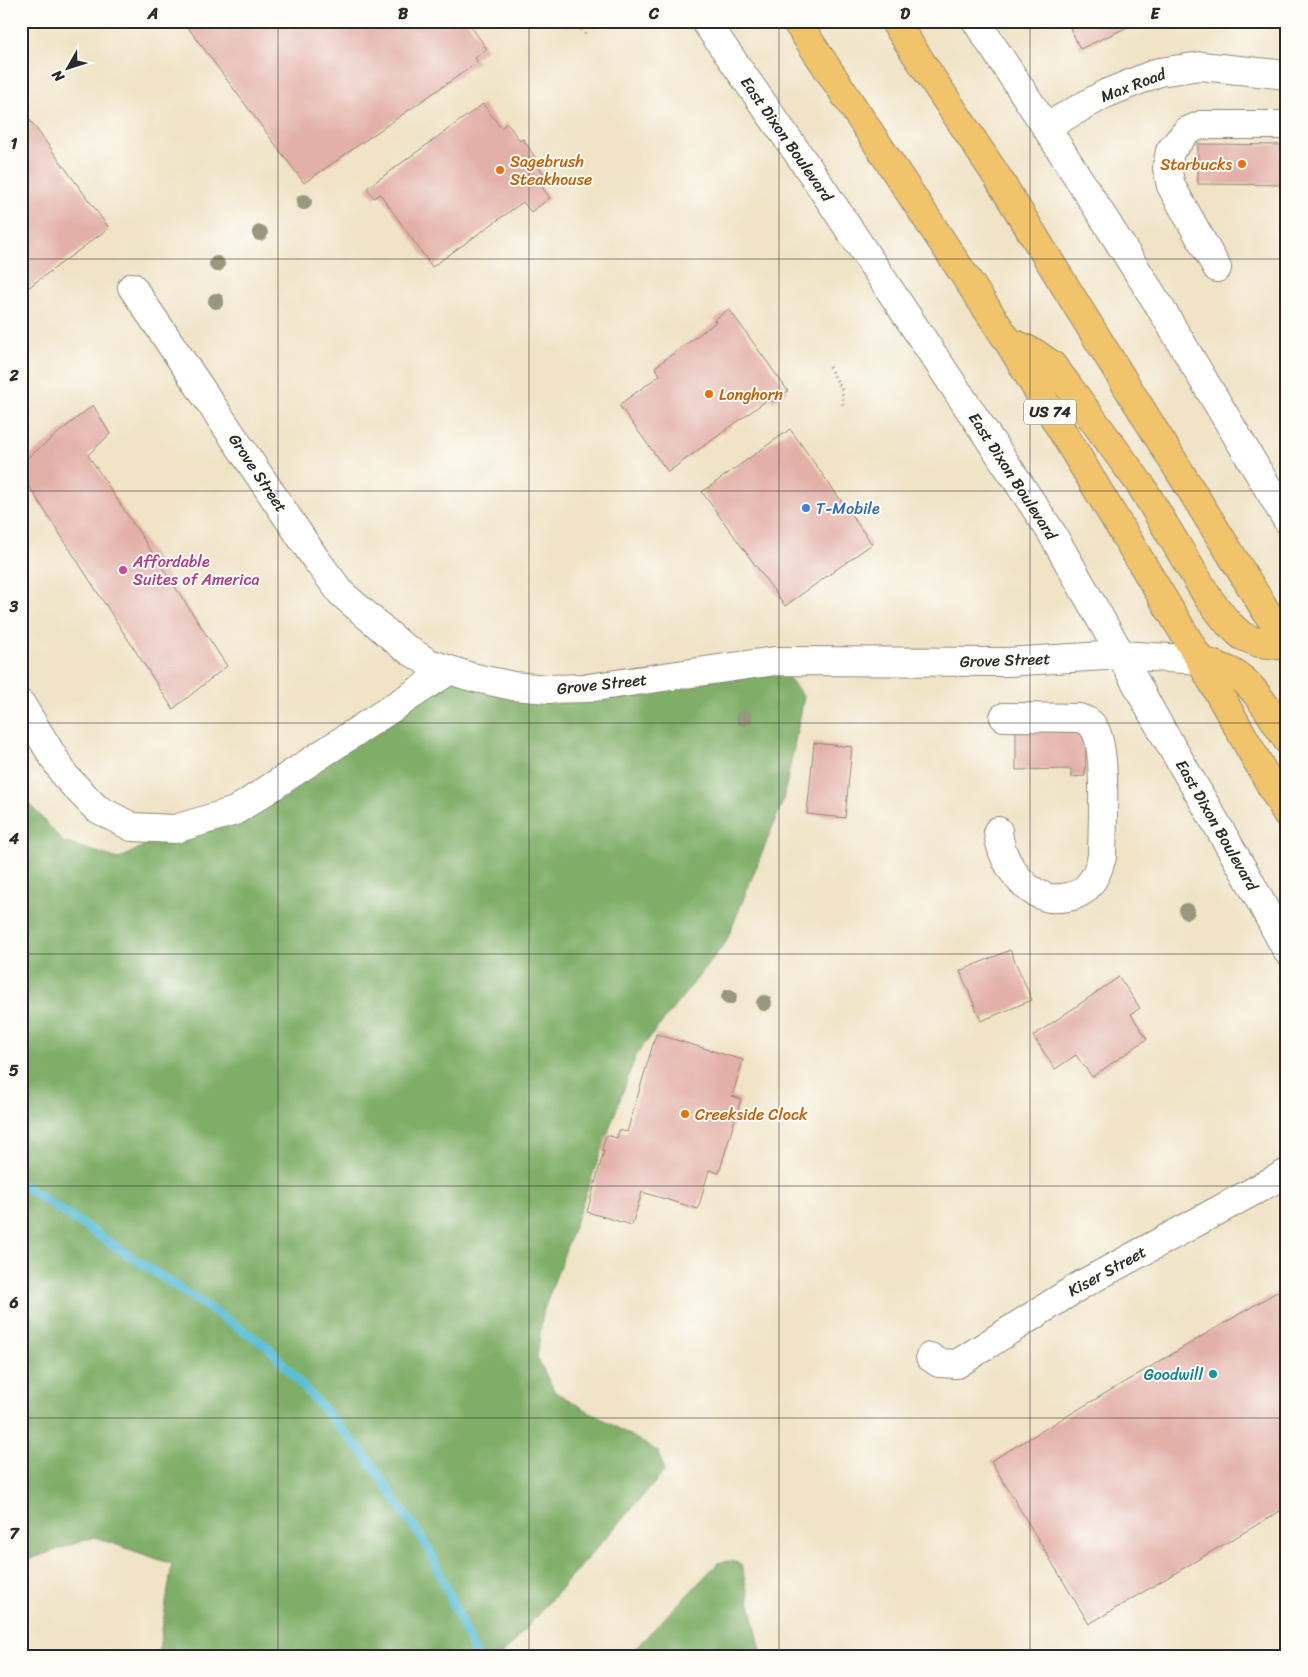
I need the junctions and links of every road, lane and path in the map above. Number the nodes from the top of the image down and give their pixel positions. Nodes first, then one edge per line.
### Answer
1 (576, 21) edge
2 (705, 21) edge
3 (796, 21) edge
4 (894, 21) edge
5 (976, 21) edge
6 (585, 34) dead end
7 (1287, 75) edge
8 (1287, 125) edge
9 (1046, 127) junction
10 (1218, 268) dead end
11 (132, 287) dead end
12 (1008, 341) junction
13 (829, 367) dead end
14 (843, 407) dead end
15 (1287, 520) edge
16 (1287, 645) edge
17 (1121, 655) junction
18 (1200, 660) junction
19 (450, 670) junction
20 (21, 704) edge
21 (1004, 717) dead end
22 (1287, 740) edge
23 (1287, 814) edge
24 (998, 831) dead end
25 (1287, 951) edge
26 (1287, 1173) edge
27 (930, 1357) dead end

1 - 6 path
2 - 17 street, East Dixon Boulevard
3 - 12 highway, US 74
4 - 16 highway
5 - 9 street
7 - 9 street, Max Road
8 - 10 street
9 - 15 street
11 - 19 street, Grove Street
12 - 16 highway
12 - 18 highway, US 74
13 - 14 path
17 - 18 street, Grove Street
17 - 19 street, Grove Street
17 - 25 street, East Dixon Boulevard
18 - 22 highway
18 - 23 highway, US 74
19 - 20 street
21 - 24 street
26 - 27 street, Kiser Street

